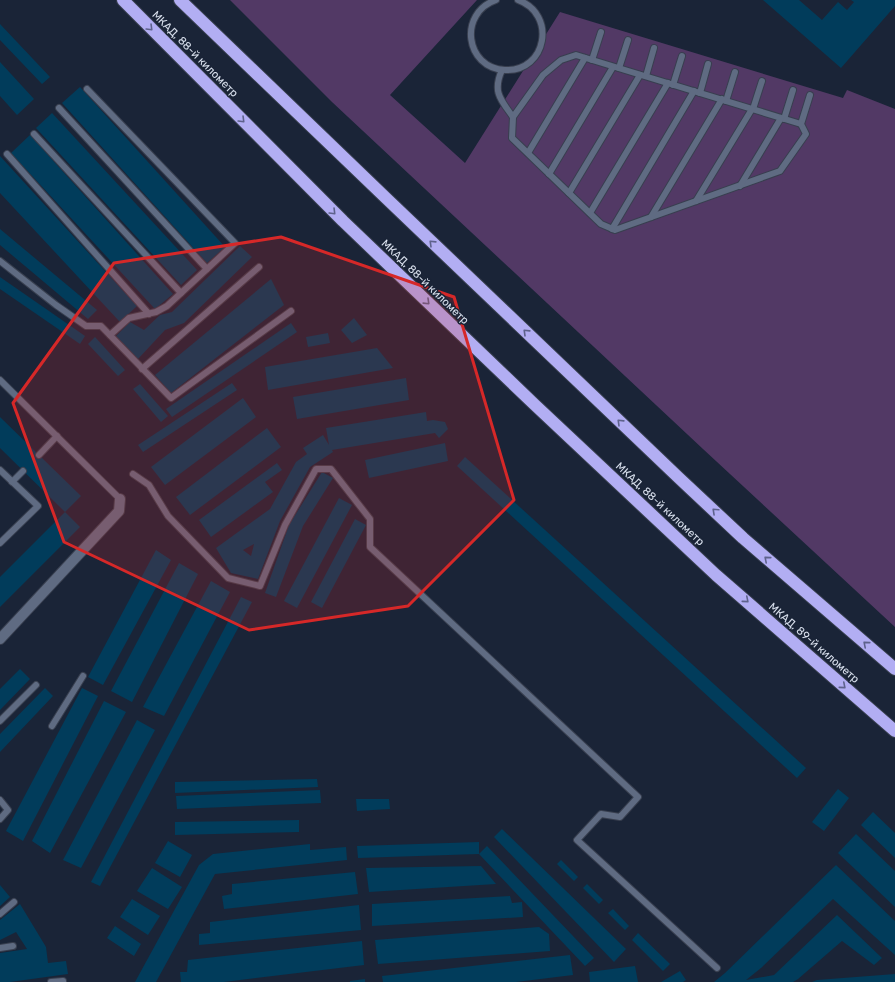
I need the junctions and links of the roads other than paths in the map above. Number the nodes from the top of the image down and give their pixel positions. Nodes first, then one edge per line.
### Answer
1 (123, 0) edge
2 (180, 0) edge
3 (496, 0) edge
4 (521, 1) edge
5 (486, 3) edge
6 (601, 32) dead end
7 (628, 40) dead end
8 (654, 48) dead end
9 (682, 56) dead end
10 (585, 58) junction
11 (592, 60) junction
12 (708, 64) dead end
13 (616, 68) junction
14 (502, 70) junction
15 (735, 72) dead end
16 (643, 75) junction
17 (762, 81) dead end
18 (671, 84) junction
19 (87, 89) dead end
20 (793, 90) dead end
21 (697, 92) junction
22 (810, 95) dead end
23 (724, 100) junction
24 (59, 108) dead end
25 (753, 109) junction
26 (513, 117) junction
27 (783, 118) junction
28 (801, 124) junction
29 (34, 134) dead end
30 (528, 153) junction
31 (7, 154) dead end
32 (549, 174) junction
33 (740, 186) junction
34 (569, 193) junction
35 (696, 201) junction
36 (590, 213) junction
37 (651, 217) junction
38 (612, 228) junction
39 (0, 261) edge
40 (259, 267) dead end
41 (207, 269) junction
42 (181, 293) junction
43 (291, 311) dead end
44 (149, 314) junction
45 (110, 335) junction
46 (142, 368) junction
47 (0, 380) edge
48 (57, 436) junction
49 (39, 455) dead end
50 (0, 470) edge
51 (23, 470) dead end
52 (132, 474) dead end
53 (12, 482) junction
54 (120, 499) joint
55 (0, 543) edge
56 (716, 575) joint
57 (0, 639) edge
58 (895, 669) edge
59 (83, 676) dead end
60 (36, 685) dead end
61 (0, 721) edge
62 (52, 726) dead end
63 (895, 731) edge
64 (0, 800) edge
65 (0, 819) edge
66 (14, 902) dead end
67 (0, 914) edge
68 (13, 946) dead end
69 (0, 948) edge
70 (717, 968) dead end
71 (51, 982) edge
72 (63, 982) edge

1 -> 56 highway, МКАД, 88-й километр
58 -> 2 highway
3 - 5 lane
4 - 14 lane
5 - 14 lane
6 - 11 lane
7 - 13 lane
8 - 16 lane
9 - 18 lane
10 - 11 lane
10 - 26 lane
10 - 30 lane
11 - 13 lane
12 - 21 lane
13 - 16 lane
13 - 32 lane
14 - 26 lane
15 - 23 lane
16 - 18 lane
16 - 34 lane
17 - 25 lane
18 - 21 lane
18 - 36 lane
19 - 41 lane
20 - 27 lane
21 - 23 lane
21 - 38 lane
22 - 28 lane
23 - 25 lane
23 - 37 lane
24 - 41 lane
25 - 27 lane
25 - 35 lane
26 - 30 lane
27 - 28 lane
27 - 33 lane
28 - 33 lane
29 - 42 lane
30 - 32 lane
31 - 44 lane
32 - 34 lane
33 - 35 lane
34 - 36 lane
35 - 37 lane
36 - 38 lane
37 - 38 lane
39 - 45 lane
40 - 46 lane
41 - 42 lane
42 - 44 lane
43 - 46 lane
44 - 45 lane
45 - 46 lane
47 - 48 lane
48 - 49 lane
48 - 54 lane
50 - 53 lane
51 - 53 lane
52 - 70 lane
53 - 55 lane
54 - 57 street
56 -> 63 highway, МКАД, 89-й километр
59 - 62 lane
60 - 61 lane
64 - 65 lane
66 - 67 lane
68 - 69 lane
71 - 72 lane

